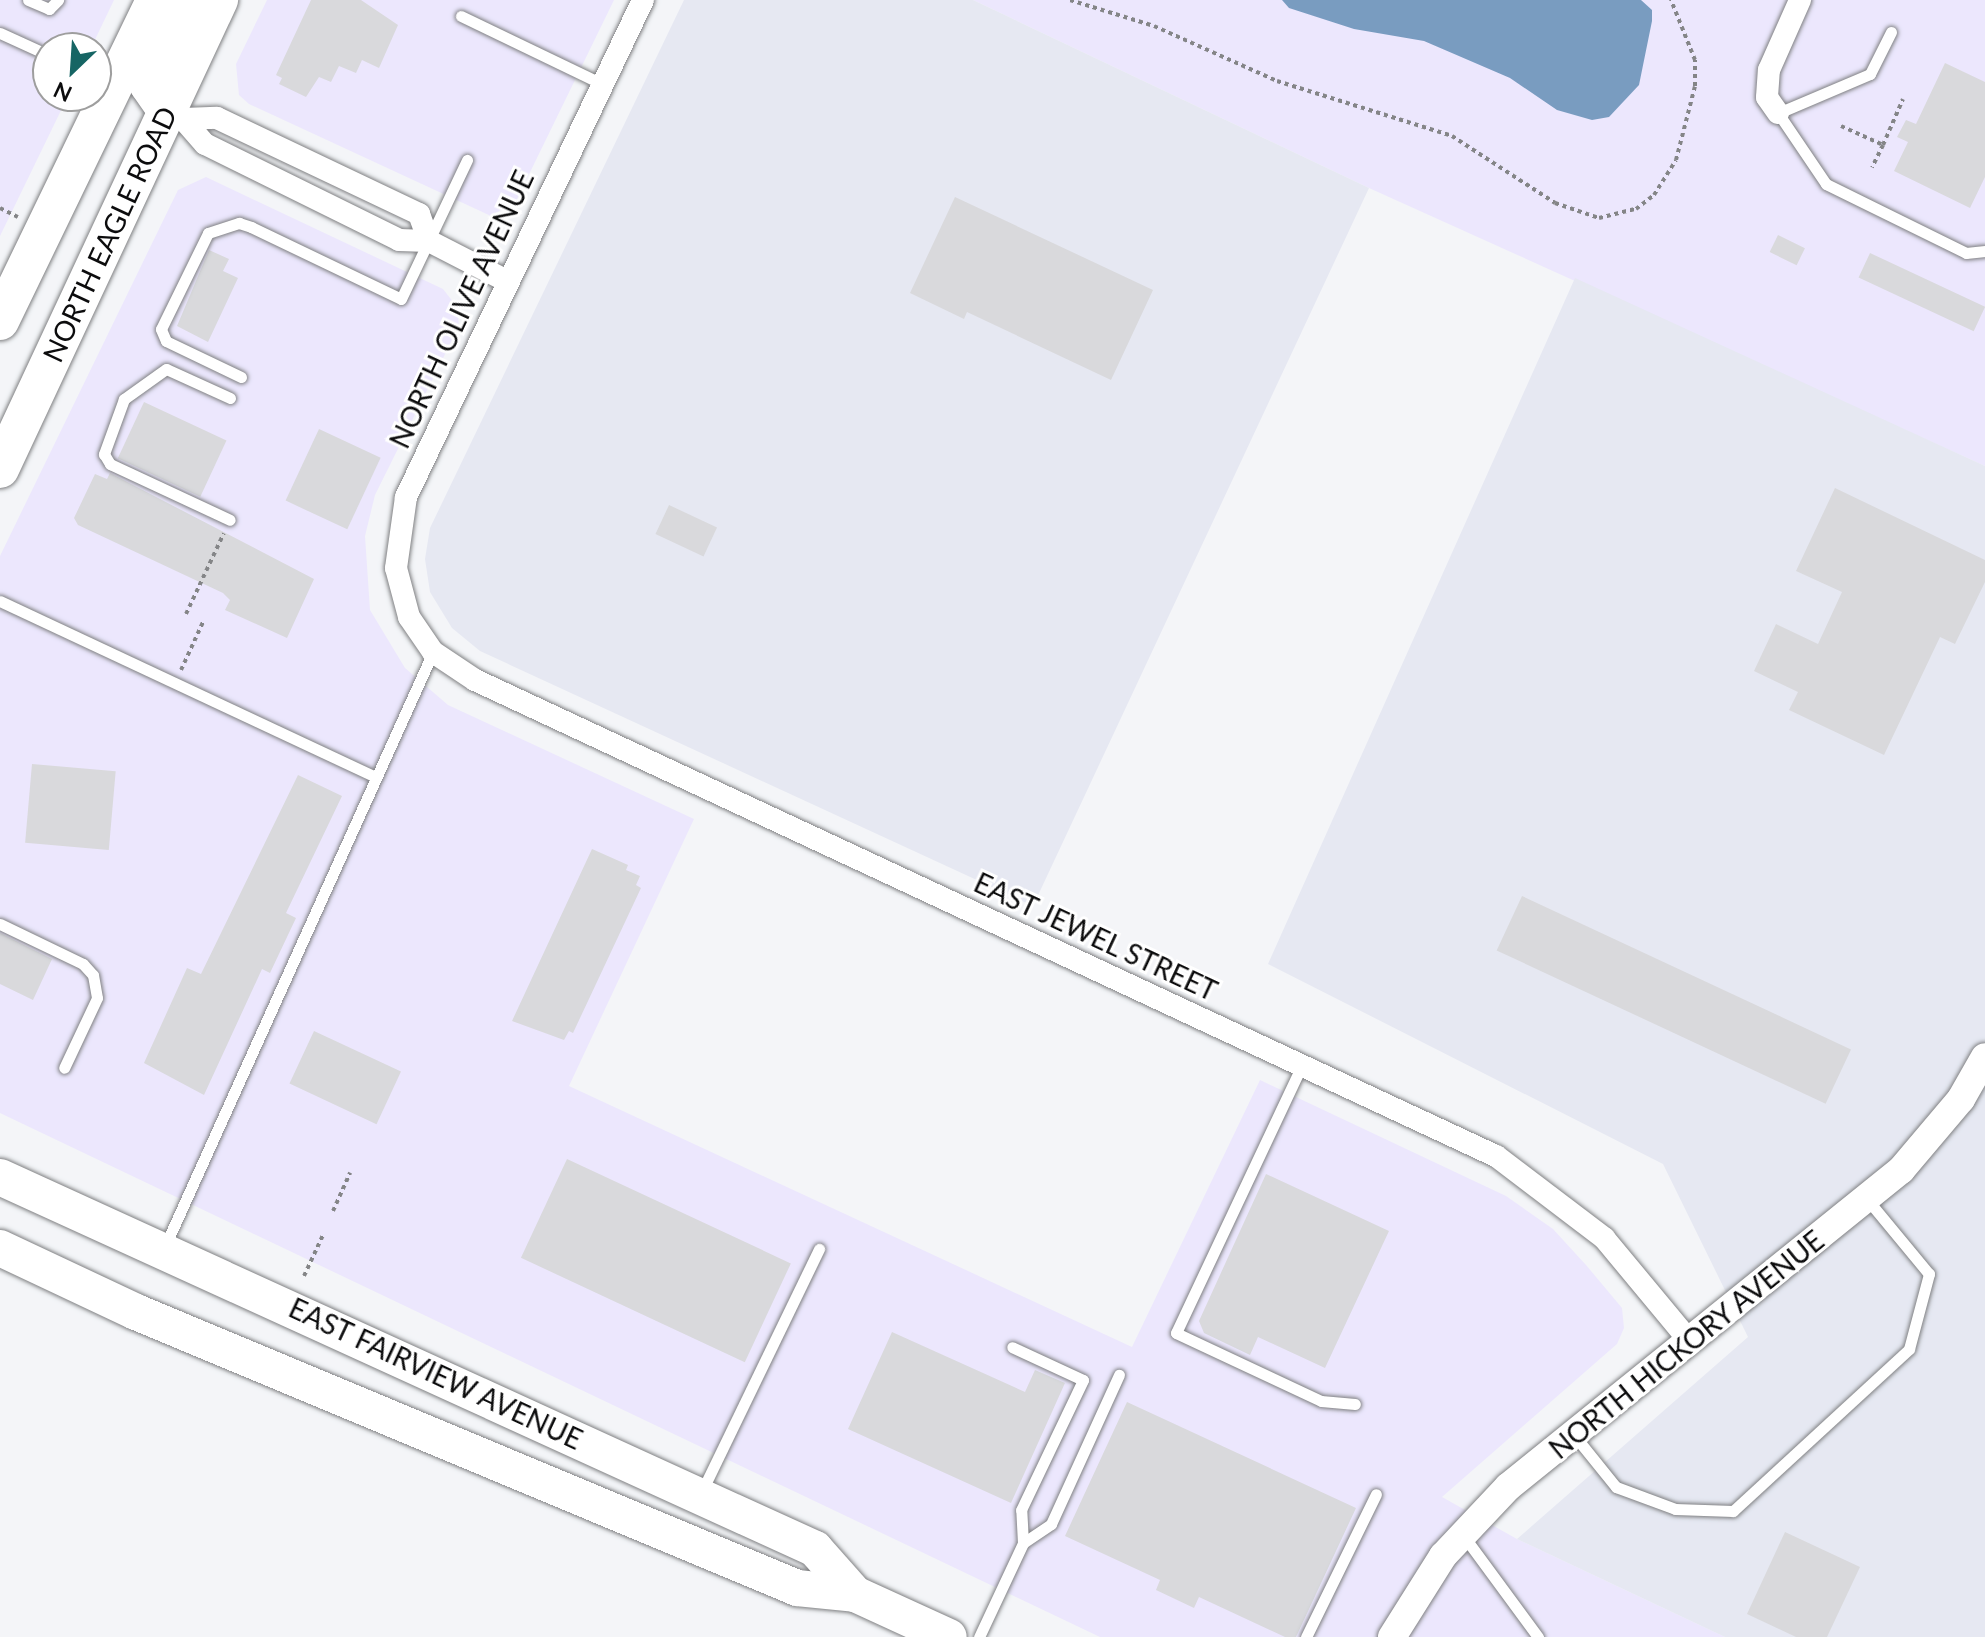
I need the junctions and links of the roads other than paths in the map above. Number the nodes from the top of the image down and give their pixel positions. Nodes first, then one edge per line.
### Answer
1 (28, 0) edge
2 (58, 0) edge
3 (155, 0) edge
4 (184, 0) edge
5 (219, 0) edge
6 (643, 0) edge
7 (1800, 0) edge
8 (461, 16) dead end
9 (1891, 32) dead end
10 (0, 33) edge
11 (32, 48) edge
12 (112, 71) edge
13 (602, 84) junction
14 (92, 112) edge
15 (1778, 113) junction
16 (175, 115) junction
17 (467, 160) dead end
18 (429, 241) junction
19 (1985, 251) edge
20 (505, 280) junction
21 (0, 321) edge
22 (241, 377) dead end
23 (230, 398) dead end
24 (0, 469) edge
25 (230, 520) road end
26 (0, 601) edge
27 (433, 652) junction
28 (376, 777) junction
29 (0, 924) edge
30 (1985, 1057) edge
31 (1302, 1065) junction
32 (64, 1068) dead end
33 (0, 1177) edge
34 (1866, 1198) junction
35 (0, 1248) edge
36 (819, 1249) dead end
37 (163, 1250) junction
38 (1687, 1338) junction
39 (1012, 1347) dead end
40 (1119, 1375) dead end
41 (1355, 1404) dead end
42 (1573, 1433) junction
43 (1376, 1494) dead end
44 (700, 1495) junction
45 (1463, 1535) junction
46 (1023, 1543) junction
47 (855, 1594) junction
48 (949, 1637) edge
49 (979, 1637) edge
50 (1306, 1637) edge
51 (1392, 1637) edge
52 (1538, 1637) edge

1 - 2 lane
3 - 12 highway, NORTH EAGLE ROAD
4 - 16 highway
5 - 16 highway, NORTH EAGLE ROAD
6 - 13 street, NORTH OLIVE AVENUE
7 - 15 street
8 - 13 lane
9 - 15 lane
10 - 11 lane
13 - 20 street, NORTH OLIVE AVENUE
14 - 21 highway, NORTH EAGLE ROAD
15 - 19 lane
16 - 18 street
16 - 18 street
16 - 24 highway, NORTH EAGLE ROAD
17 - 18 lane
18 - 20 street
18 - 22 lane
20 - 27 street, NORTH OLIVE AVENUE
23 - 25 lane
26 - 28 lane
27 - 28 lane
27 - 31 street, EAST JEWEL STREET
28 - 37 lane
29 - 32 lane
30 - 34 street, NORTH HICKORY AVENUE
31 - 38 street, EAST JEWEL STREET
31 - 41 lane
33 - 37 main road, EAST FAIRVIEW AVENUE
34 - 38 street, NORTH HICKORY AVENUE
34 - 42 lane
35 - 47 main road, EAST FAIRVIEW AVENUE
36 - 44 lane
37 - 44 main road, EAST FAIRVIEW AVENUE
38 - 42 street, NORTH HICKORY AVENUE
39 - 46 lane
40 - 46 lane
42 - 45 street, NORTH HICKORY AVENUE
43 - 50 lane
44 - 47 main road, EAST FAIRVIEW AVENUE
45 - 51 street, NORTH HICKORY AVENUE
45 - 52 lane
46 - 49 lane
47 - 48 main road, EAST FAIRVIEW AVENUE

